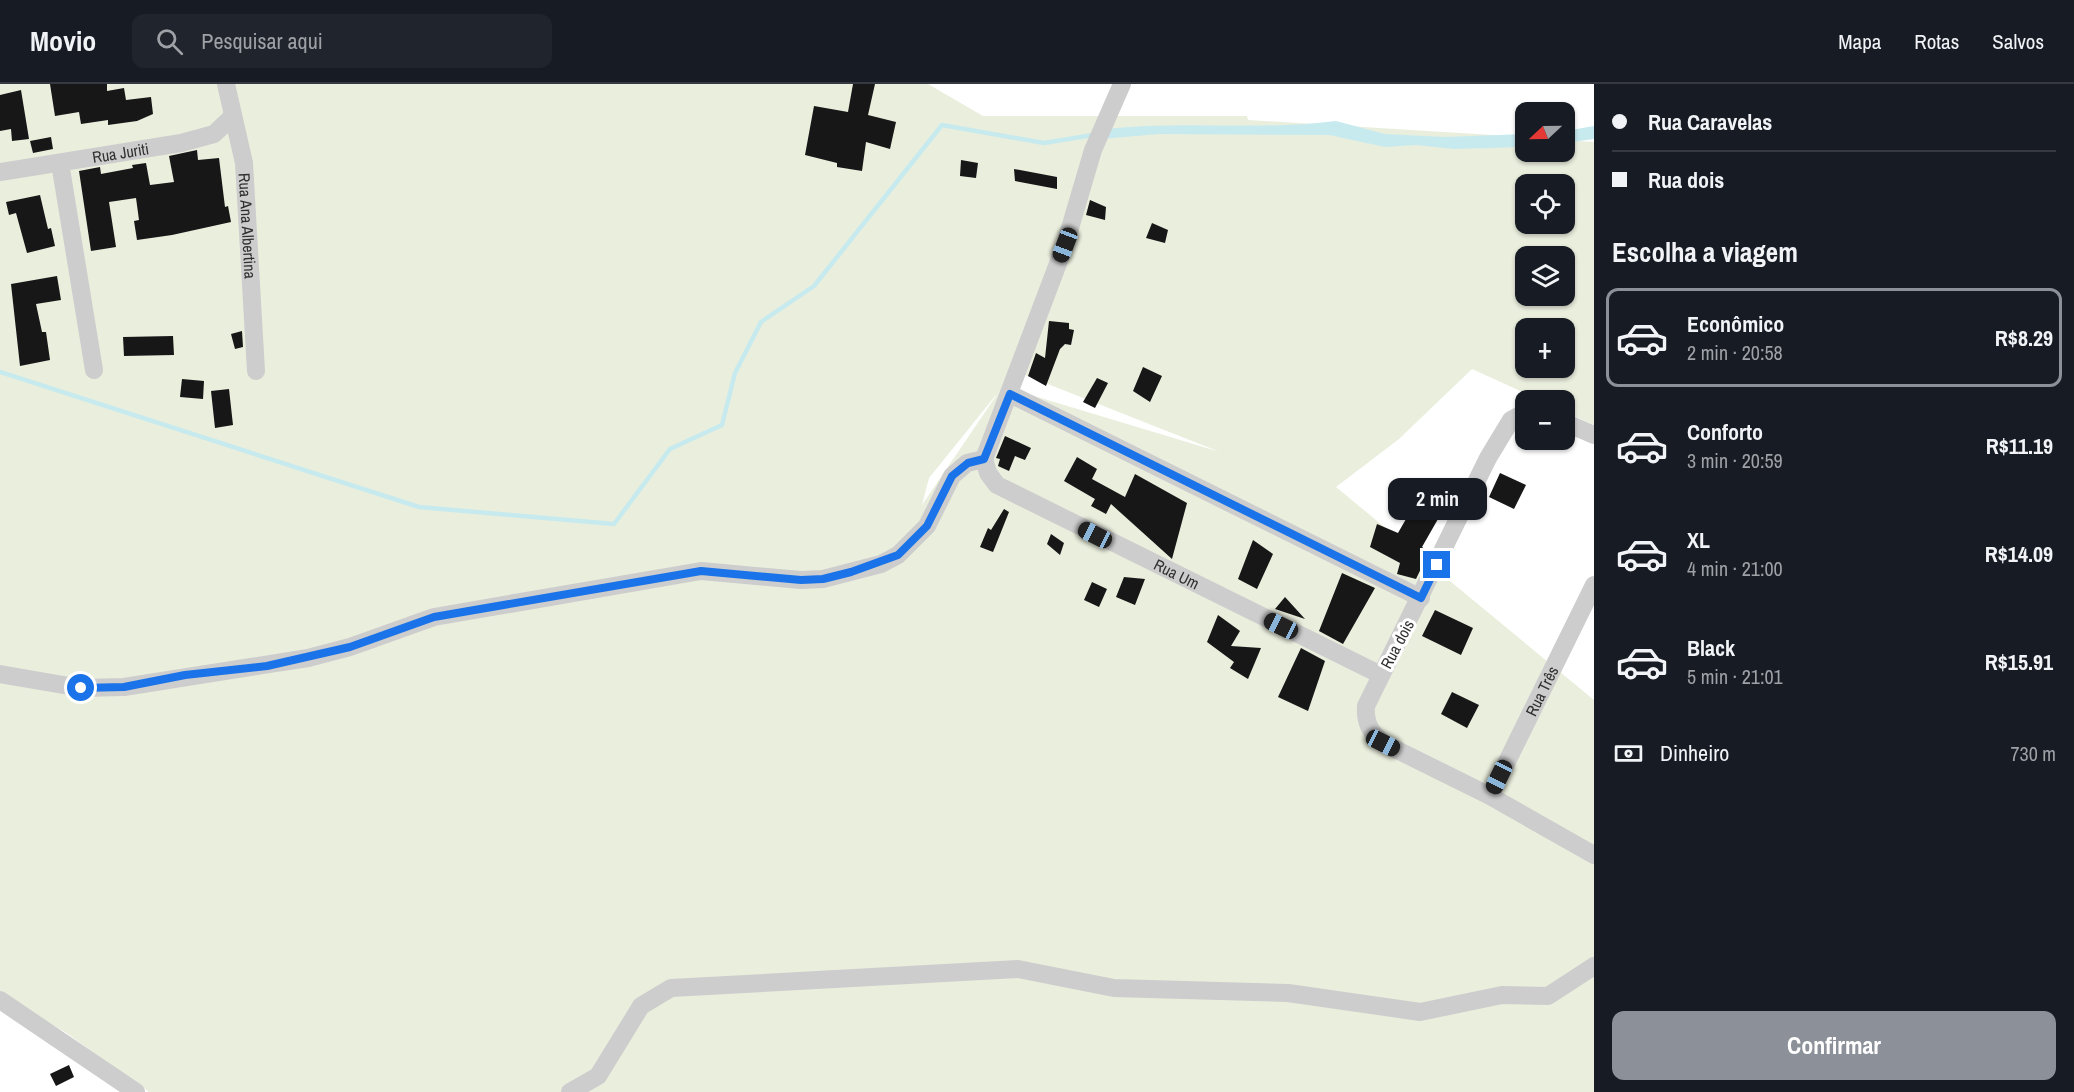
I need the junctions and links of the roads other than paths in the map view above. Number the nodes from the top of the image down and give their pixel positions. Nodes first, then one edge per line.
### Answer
1 (226, 84) edge
2 (1122, 84) edge
3 (233, 116) junction
4 (60, 163) junction
5 (0, 172) edge
6 (94, 370) dead end
7 (256, 370) dead end
8 (1010, 394) junction
9 (1515, 420) edge
10 (1575, 427) edge
11 (1594, 435) edge
12 (984, 459) junction
13 (1594, 585) edge
14 (1421, 598) junction
15 (0, 674) edge
16 (1381, 675) junction
17 (1490, 796) junction
18 (1594, 855) edge
19 (1594, 966) edge
20 (0, 1000) edge
21 (136, 1092) edge
22 (570, 1092) edge

1 - 3 street, Rua Ana Albertina
2 - 8 street
3 - 4 street, Rua Juriti
3 - 7 street, Rua Ana Albertina
4 - 5 street, Rua Juriti
4 - 6 street
8 - 12 street
8 - 14 street
9 - 14 street, Rua dois
10 - 11 street
12 - 15 street
12 - 16 street, Rua Um
13 - 17 street, Rua Três
14 - 16 street, Rua dois
16 - 17 street, Rua dois
17 - 18 street, Rua dois
19 - 22 street
20 - 21 street

